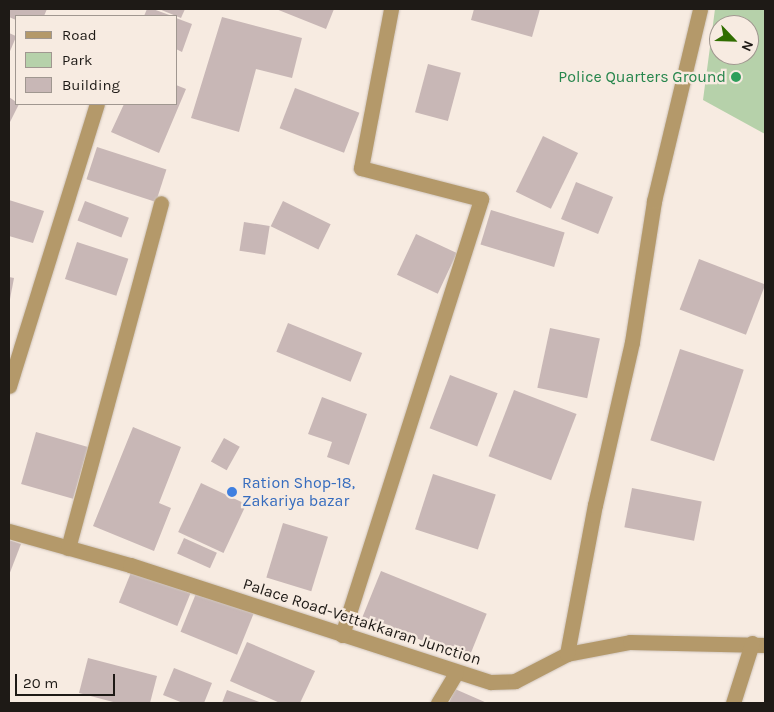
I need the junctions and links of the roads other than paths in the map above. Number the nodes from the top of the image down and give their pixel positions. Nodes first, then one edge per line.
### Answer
1 (391, 9) edge
2 (700, 9) edge
3 (97, 105) edge
4 (161, 203) dead end
5 (9, 386) edge
6 (9, 532) edge
7 (68, 548) junction
8 (342, 635) junction
9 (758, 644) edge
10 (567, 654) junction
11 (456, 673) junction
12 (438, 703) edge
13 (733, 703) edge

1 - 8 street
2 - 10 street
3 - 5 street
4 - 7 street
6 - 7 street, Palace Road-Vettakkaran Junction
7 - 8 street, Palace Road-Vettakkaran Junction
8 - 11 street, Palace Road-Vettakkaran Junction
9 - 10 street, Palace Road-Vettakkaran Junction
9 - 13 street
10 - 11 street, Palace Road-Vettakkaran Junction
11 - 12 street

